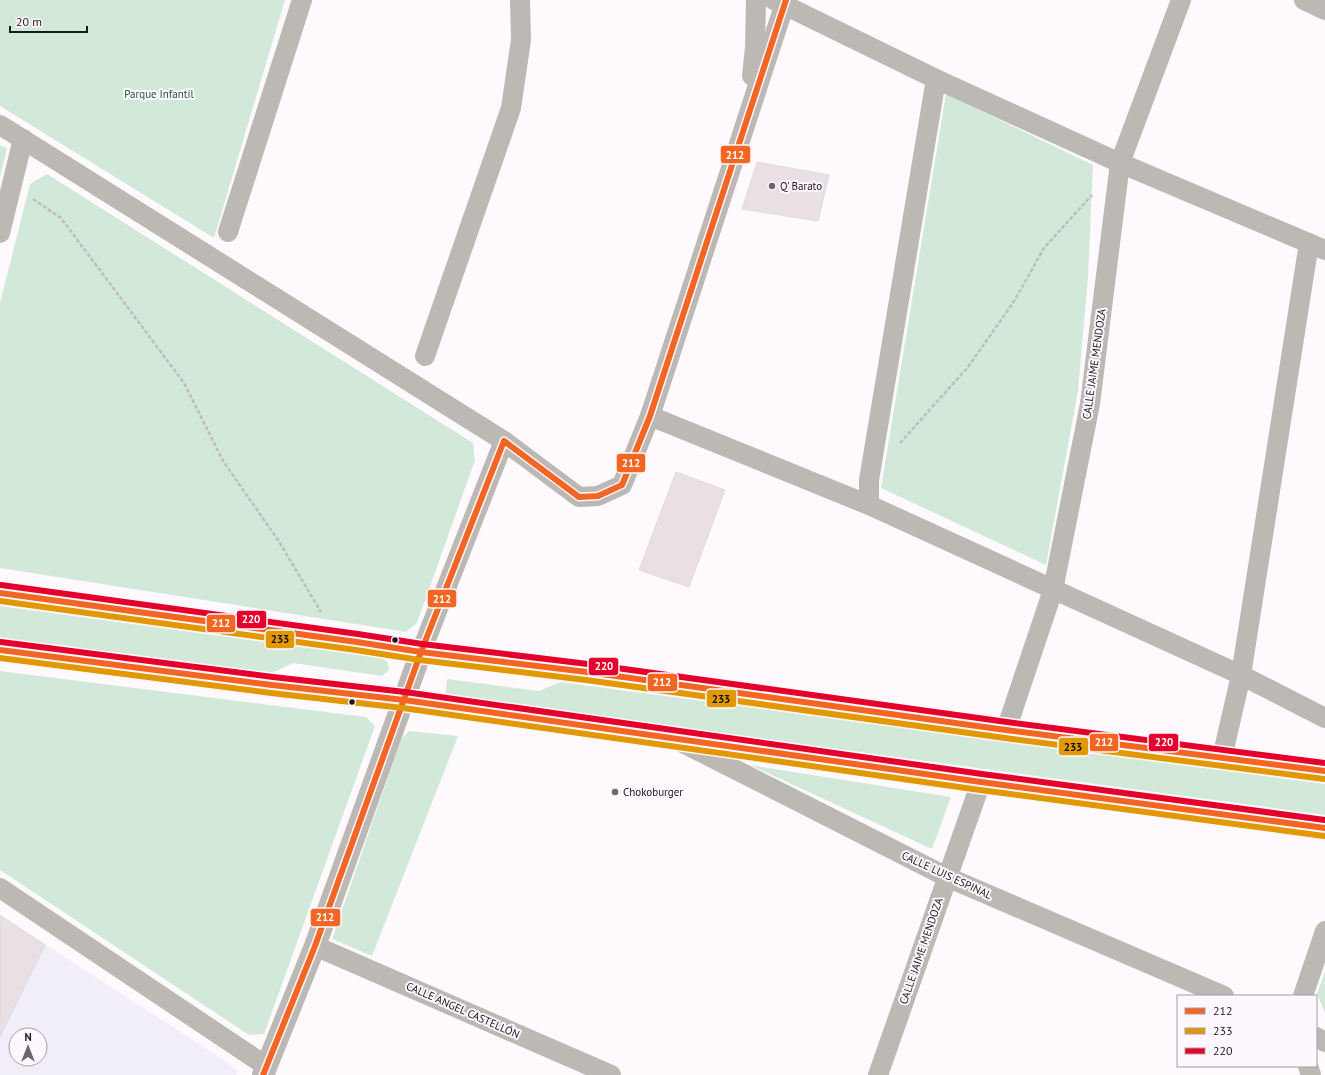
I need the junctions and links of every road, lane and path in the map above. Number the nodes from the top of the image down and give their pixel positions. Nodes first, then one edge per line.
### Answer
1 (302, 0) edge
2 (520, 0) edge
3 (756, 0) edge
4 (1181, 0) edge
5 (1304, 0) edge
6 (781, 2) edge
7 (1325, 10) edge
8 (936, 79) junction
9 (748, 115) junction
10 (0, 125) edge
11 (23, 139) junction
12 (1120, 163) junction
13 (12, 185) junction
14 (1095, 191) dead end
15 (228, 232) dead end
16 (0, 233) edge
17 (1317, 246) edge
18 (425, 356) dead end
19 (650, 416) junction
20 (504, 441) junction
21 (898, 445) dead end
22 (869, 505) junction
23 (1053, 590) junction
24 (0, 593) edge
25 (326, 615) dead end
26 (0, 650) edge
27 (421, 652) junction
28 (1241, 675) junction
29 (404, 700) junction
30 (1325, 718) edge
31 (1006, 730) junction
32 (676, 739) junction
33 (1222, 758) junction
34 (1325, 771) edge
35 (981, 782) junction
36 (1325, 828) edge
37 (947, 877) junction
38 (0, 888) edge
39 (1325, 931) edge
40 (314, 946) junction
41 (1222, 995) edge
42 (1303, 995) edge
43 (265, 1071) edge
44 (611, 1075) edge
45 (878, 1075) edge

1 - 15 street
2 - 18 street
3 - 9 street
4 - 12 street, CALLE JAIME MENDOZA
5 - 7 street
6 - 8 street
6 - 9 street
8 - 12 street
8 - 22 street
9 - 19 street
10 - 11 street
11 - 13 street
11 - 20 street
12 - 17 street
12 - 23 street, CALLE JAIME MENDOZA
13 - 16 street
13 - 25 path
14 - 21 path
17 - 28 street
19 - 20 street
19 - 22 street
20 - 27 street
22 - 23 street
23 - 28 street
23 - 31 street, CALLE JAIME MENDOZA
24 - 27 main road
26 - 29 main road
27 - 29 main road
27 - 31 main road
28 - 30 street
28 - 33 street
29 - 32 main road
29 - 40 main road
31 - 33 main road
32 - 35 main road
32 - 37 street, CALLE LUIS ESPINAL
33 - 34 main road
35 - 36 main road
35 - 37 street, CALLE JAIME MENDOZA
37 - 41 street, CALLE LUIS ESPINAL
37 - 45 street, CALLE JAIME MENDOZA
38 - 43 street
39 - 42 street
40 - 43 main road
40 - 44 street, CALLE ANGEL CASTELLÓN

